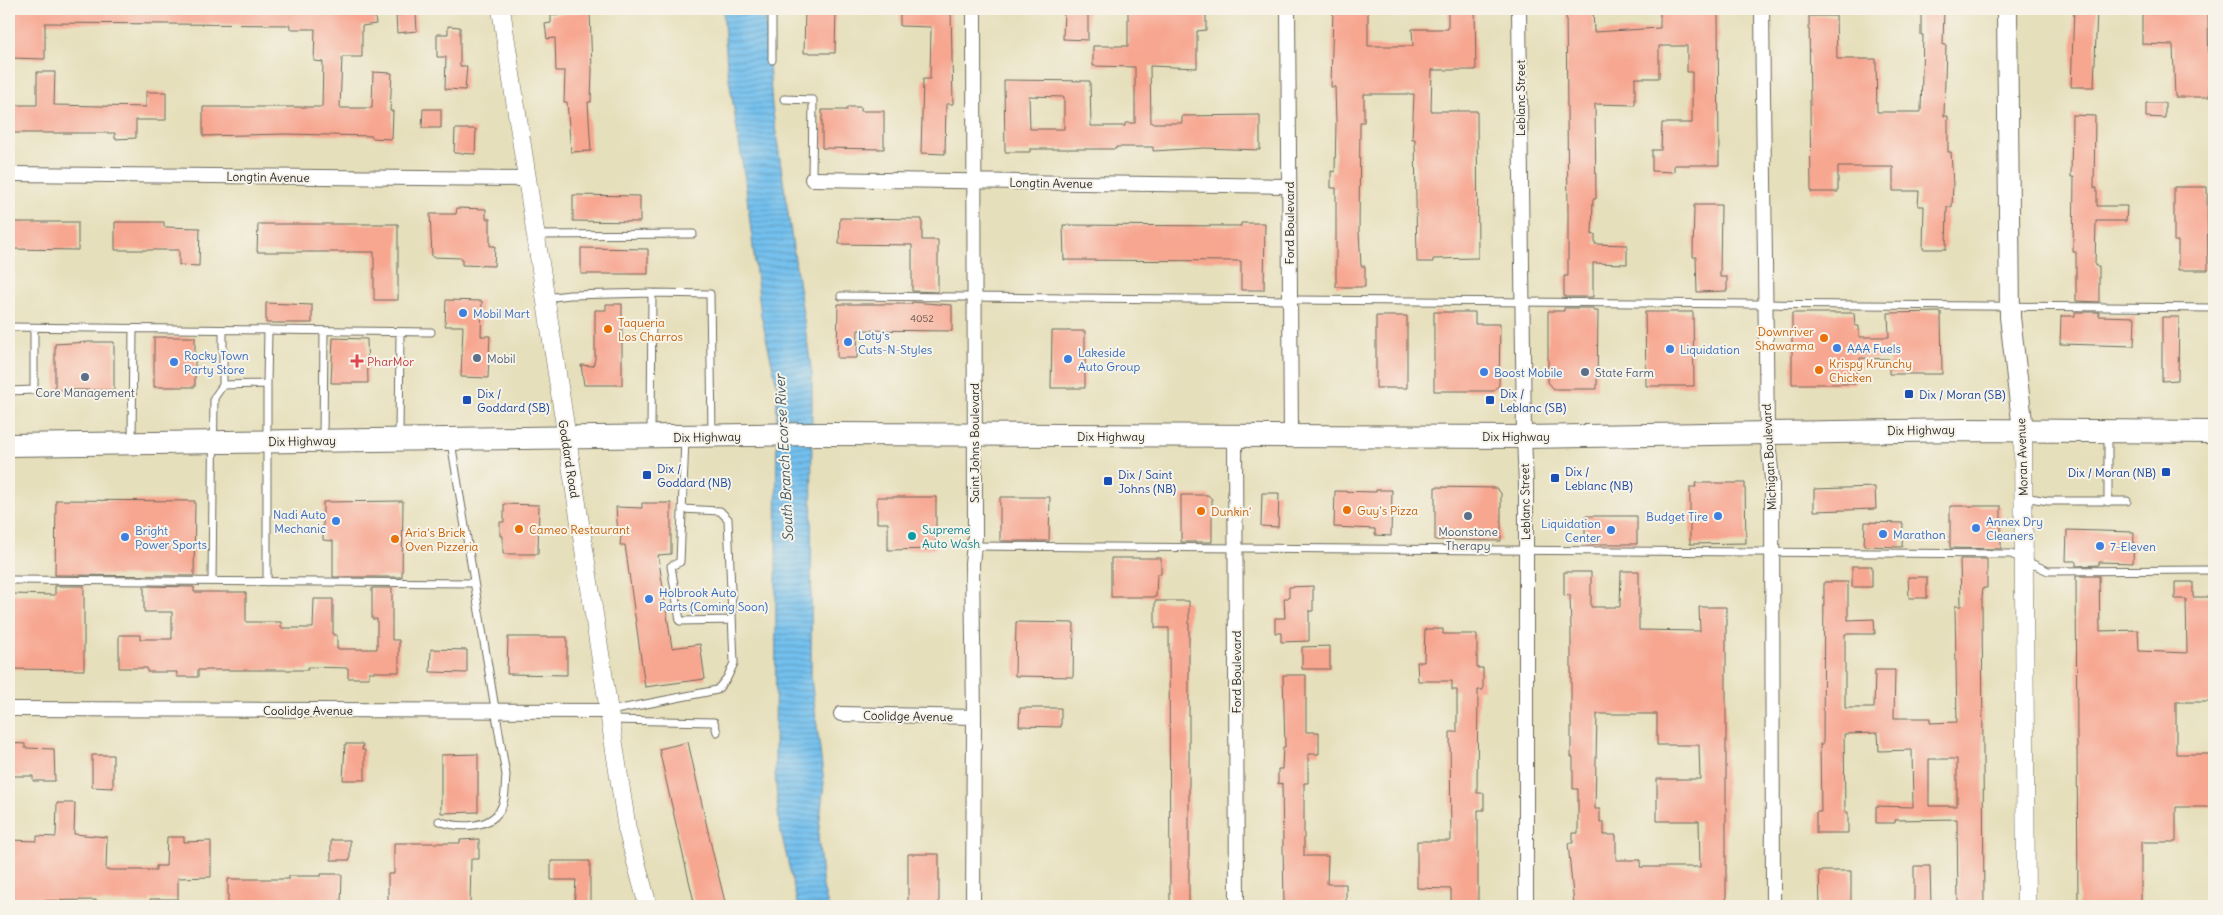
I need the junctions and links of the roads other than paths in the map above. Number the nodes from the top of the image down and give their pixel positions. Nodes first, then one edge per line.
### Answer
1 (501, 9) edge
2 (772, 9) edge
3 (974, 9) edge
4 (1288, 9) edge
5 (1519, 9) edge
6 (1762, 9) edge
7 (2006, 9) edge
8 (772, 60) dead end
9 (784, 99) dead end
10 (9, 174) edge
11 (526, 179) junction
12 (812, 180) joint
13 (973, 182) junction
14 (1289, 186) junction
15 (692, 234) dead end
16 (535, 235) junction
17 (652, 294) junction
18 (840, 296) dead end
19 (973, 296) junction
20 (545, 298) junction
21 (1290, 299) junction
22 (1522, 301) junction
23 (1764, 304) junction
24 (2009, 306) junction
25 (2214, 308) edge
26 (9, 327) edge
27 (34, 328) junction
28 (133, 328) junction
29 (224, 330) junction
30 (268, 330) junction
31 (324, 331) junction
32 (400, 332) junction
33 (431, 332) dead end
34 (266, 384) junction
35 (223, 385) junction
36 (9, 390) edge
37 (2023, 430) junction
38 (2108, 431) junction
39 (2214, 432) edge
40 (1767, 433) junction
41 (973, 436) junction
42 (712, 437) junction
43 (1235, 437) junction
44 (1291, 437) junction
45 (1524, 437) junction
46 (650, 438) junction
47 (685, 438) junction
48 (450, 439) junction
49 (566, 439) junction
50 (399, 440) junction
51 (267, 441) junction
52 (323, 441) junction
53 (214, 442) junction
54 (132, 444) junction
55 (9, 445) edge
56 (2024, 497) junction
57 (2127, 501) dead end
58 (2108, 502) junction
59 (682, 509) junction
60 (973, 546) junction
61 (1236, 548) junction
62 (1526, 550) junction
63 (1772, 552) junction
64 (2025, 562) junction
65 (2214, 570) edge
66 (9, 580) edge
67 (212, 581) junction
68 (267, 582) junction
69 (474, 583) junction
70 (732, 620) junction
71 (9, 709) edge
72 (495, 710) junction
73 (841, 714) dead end
74 (609, 716) junction
75 (974, 717) junction
76 (717, 732) dead end
77 (439, 821) dead end
78 (648, 906) edge
79 (973, 906) edge
80 (1236, 906) edge
81 (1526, 906) edge
82 (1773, 906) edge
83 (2026, 906) edge

1 - 11 street, Goddard Road
2 - 8 lane
3 - 13 street, Saint Johns Boulevard
4 - 14 street, Ford Boulevard
5 - 22 street, Leblanc Street
6 - 23 street, Michigan Boulevard
7 - 24 main road, Moran Avenue
9 - 12 lane
10 - 11 street, Longtin Avenue
11 - 16 street, Goddard Road
12 - 13 street, Longtin Avenue
13 - 14 street, Longtin Avenue
13 - 19 street, Saint Johns Boulevard
14 - 21 street, Ford Boulevard
15 - 16 lane
16 - 20 street, Goddard Road
17 - 20 lane
17 - 42 lane
17 - 46 lane
18 - 19 lane
19 - 21 lane
19 - 41 street, Saint Johns Boulevard
20 - 49 street, Goddard Road
21 - 22 lane
21 - 44 street, Ford Boulevard
22 - 23 lane
22 - 45 street, Leblanc Street
23 - 24 lane
23 - 40 street, Michigan Boulevard
24 - 25 lane
24 - 37 main road, Moran Avenue
26 - 27 lane
27 - 28 lane
27 - 36 lane
28 - 29 lane
28 - 54 lane
29 - 30 lane
29 - 35 lane
30 - 31 lane
30 - 34 lane
31 - 32 lane
31 - 52 lane
32 - 33 lane
32 - 50 lane
34 - 35 lane
34 - 51 lane
35 - 53 lane
37 - 38 main road, Dix Highway
37 - 40 main road, Dix Highway
37 - 56 street, Moran Avenue
38 - 39 main road, Dix Highway
38 - 58 lane
40 - 45 main road, Dix Highway
40 - 63 street, Michigan Boulevard
41 - 42 main road, Dix Highway
41 - 43 main road, Dix Highway
41 - 60 street, Saint Johns Boulevard
42 - 47 main road, Dix Highway
43 - 44 main road, Dix Highway
43 - 61 street, Ford Boulevard
44 - 45 main road, Dix Highway
45 - 62 street, Leblanc Street
46 - 47 main road, Dix Highway
46 - 49 main road, Dix Highway
47 - 59 lane
48 - 49 main road, Dix Highway
48 - 50 main road, Dix Highway
48 - 69 lane
49 - 74 street, Goddard Road
50 - 52 main road, Dix Highway
51 - 52 main road, Dix Highway
51 - 53 main road, Dix Highway
51 - 68 lane
53 - 54 main road, Dix Highway
53 - 67 lane
54 - 55 main road, Dix Highway
56 - 58 lane
56 - 64 street, Moran Avenue
57 - 58 lane
59 - 70 lane
59 - 70 lane
60 - 61 lane
60 - 75 street, Saint Johns Boulevard
61 - 62 lane
61 - 80 street, Ford Boulevard
62 - 63 lane
62 - 81 street, Leblanc Street
63 - 64 lane
63 - 82 street, Michigan Boulevard
64 - 65 lane
64 - 83 street, Moran Avenue
66 - 67 lane
67 - 68 lane
68 - 69 lane
69 - 72 lane
70 - 74 lane
71 - 72 street, Coolidge Avenue
72 - 74 street, Coolidge Avenue
72 - 77 lane
73 - 75 street, Coolidge Avenue
74 - 76 lane
74 - 78 street, Goddard Road
75 - 79 street, Saint Johns Boulevard

